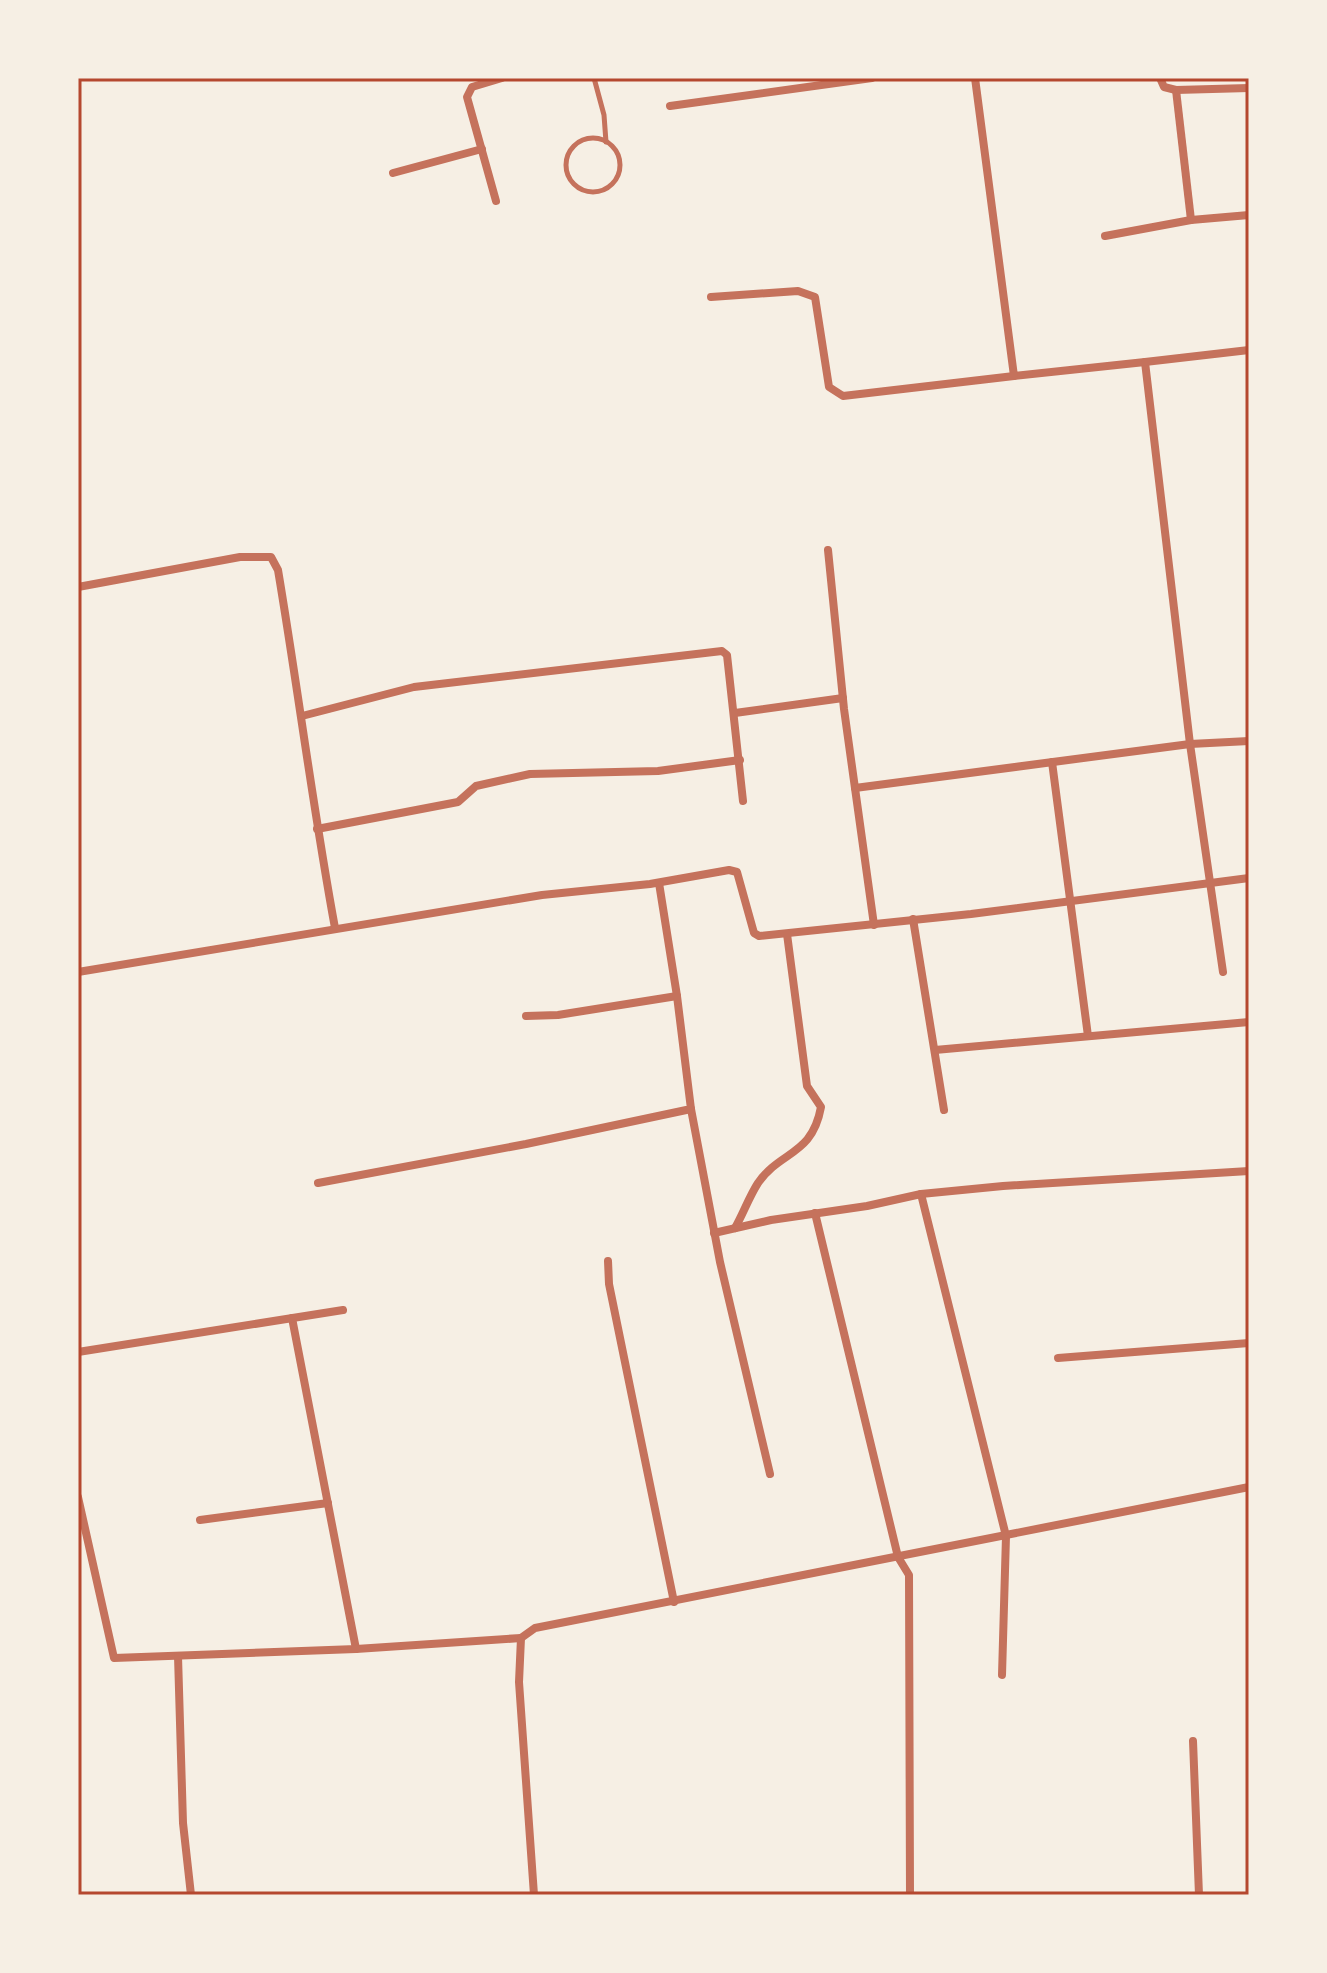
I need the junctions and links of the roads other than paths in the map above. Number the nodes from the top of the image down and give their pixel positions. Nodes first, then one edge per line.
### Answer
1 (502, 78) edge
2 (594, 78) edge
3 (872, 78) edge
4 (975, 78) edge
5 (1160, 78) edge
6 (1249, 88) edge
7 (1176, 90) junction
8 (670, 106) dead end
9 (606, 142) junction
10 (482, 149) junction
11 (393, 173) dead end
12 (496, 201) dead end
13 (1249, 215) edge
14 (1191, 220) junction
15 (1105, 236) dead end
16 (711, 297) dead end
17 (1249, 350) edge
18 (1145, 362) junction
19 (1014, 376) junction
20 (828, 550) dead end
21 (78, 587) edge
22 (843, 698) junction
23 (735, 713) junction
24 (302, 716) junction
25 (1249, 741) edge
26 (1190, 744) junction
27 (740, 760) junction
28 (1052, 762) junction
29 (855, 788) junction
30 (743, 801) dead end
31 (317, 829) junction
32 (1249, 878) edge
33 (1210, 881) junction
34 (659, 883) junction
35 (1070, 900) junction
36 (913, 919) junction
37 (874, 925) junction
38 (335, 928) junction
39 (787, 934) junction
40 (78, 972) edge
41 (1223, 972) dead end
42 (677, 996) junction
43 (526, 1016) dead end
44 (1249, 1022) edge
45 (1088, 1036) junction
46 (935, 1050) junction
47 (691, 1109) junction
48 (944, 1110) dead end
49 (1249, 1171) edge
50 (318, 1183) dead end
51 (921, 1194) junction
52 (815, 1213) junction
53 (735, 1229) junction
54 (714, 1233) junction
55 (608, 1261) dead end
56 (343, 1310) dead end
57 (292, 1318) junction
58 (1249, 1343) edge
59 (78, 1352) edge
60 (1058, 1358) dead end
61 (770, 1474) dead end
62 (1249, 1487) edge
63 (78, 1497) edge
64 (328, 1503) junction
65 (200, 1520) dead end
66 (1006, 1536) junction
67 (898, 1557) junction
68 (674, 1602) junction
69 (521, 1638) junction
70 (356, 1649) junction
71 (178, 1656) junction
72 (1002, 1675) dead end
73 (1193, 1741) dead end
74 (191, 1895) edge
75 (534, 1895) edge
76 (910, 1895) edge
77 (1199, 1895) edge

1 - 10 street
2 - 9 lane
3 - 8 street
4 - 19 street
5 - 7 street
6 - 7 street
7 - 14 street
9 - 9 lane
10 - 11 street
10 - 12 street
13 - 14 street
14 - 15 street
16 - 19 street
17 - 18 street
18 - 19 street
18 - 26 street
20 - 22 street
21 - 24 street
22 - 23 street
22 - 29 street
23 - 24 street
23 - 27 street
24 - 31 street
25 - 26 street
26 - 28 street
26 - 33 street
27 - 30 street
27 - 31 street
28 - 29 street
28 - 35 street
29 - 37 street
31 - 38 street
32 - 33 street
33 - 35 street
33 - 41 street
34 - 38 street
34 - 39 street
34 - 42 street
35 - 36 street
35 - 45 street
36 - 37 street
36 - 46 street
37 - 39 street
38 - 40 street
39 - 53 street
42 - 43 street
42 - 47 street
44 - 45 street
45 - 46 street
46 - 48 street
47 - 50 street
47 - 54 street
49 - 51 street
51 - 52 street
51 - 66 street
52 - 53 street
52 - 67 street
53 - 54 street
54 - 61 street
55 - 68 street
56 - 57 street
57 - 59 street
57 - 64 street
58 - 60 street
62 - 66 street
63 - 71 street
64 - 65 street
64 - 70 street
66 - 67 street
66 - 72 street
67 - 68 street
67 - 76 street
68 - 69 street
69 - 70 street
69 - 75 street
70 - 71 street
71 - 74 street
73 - 77 street

